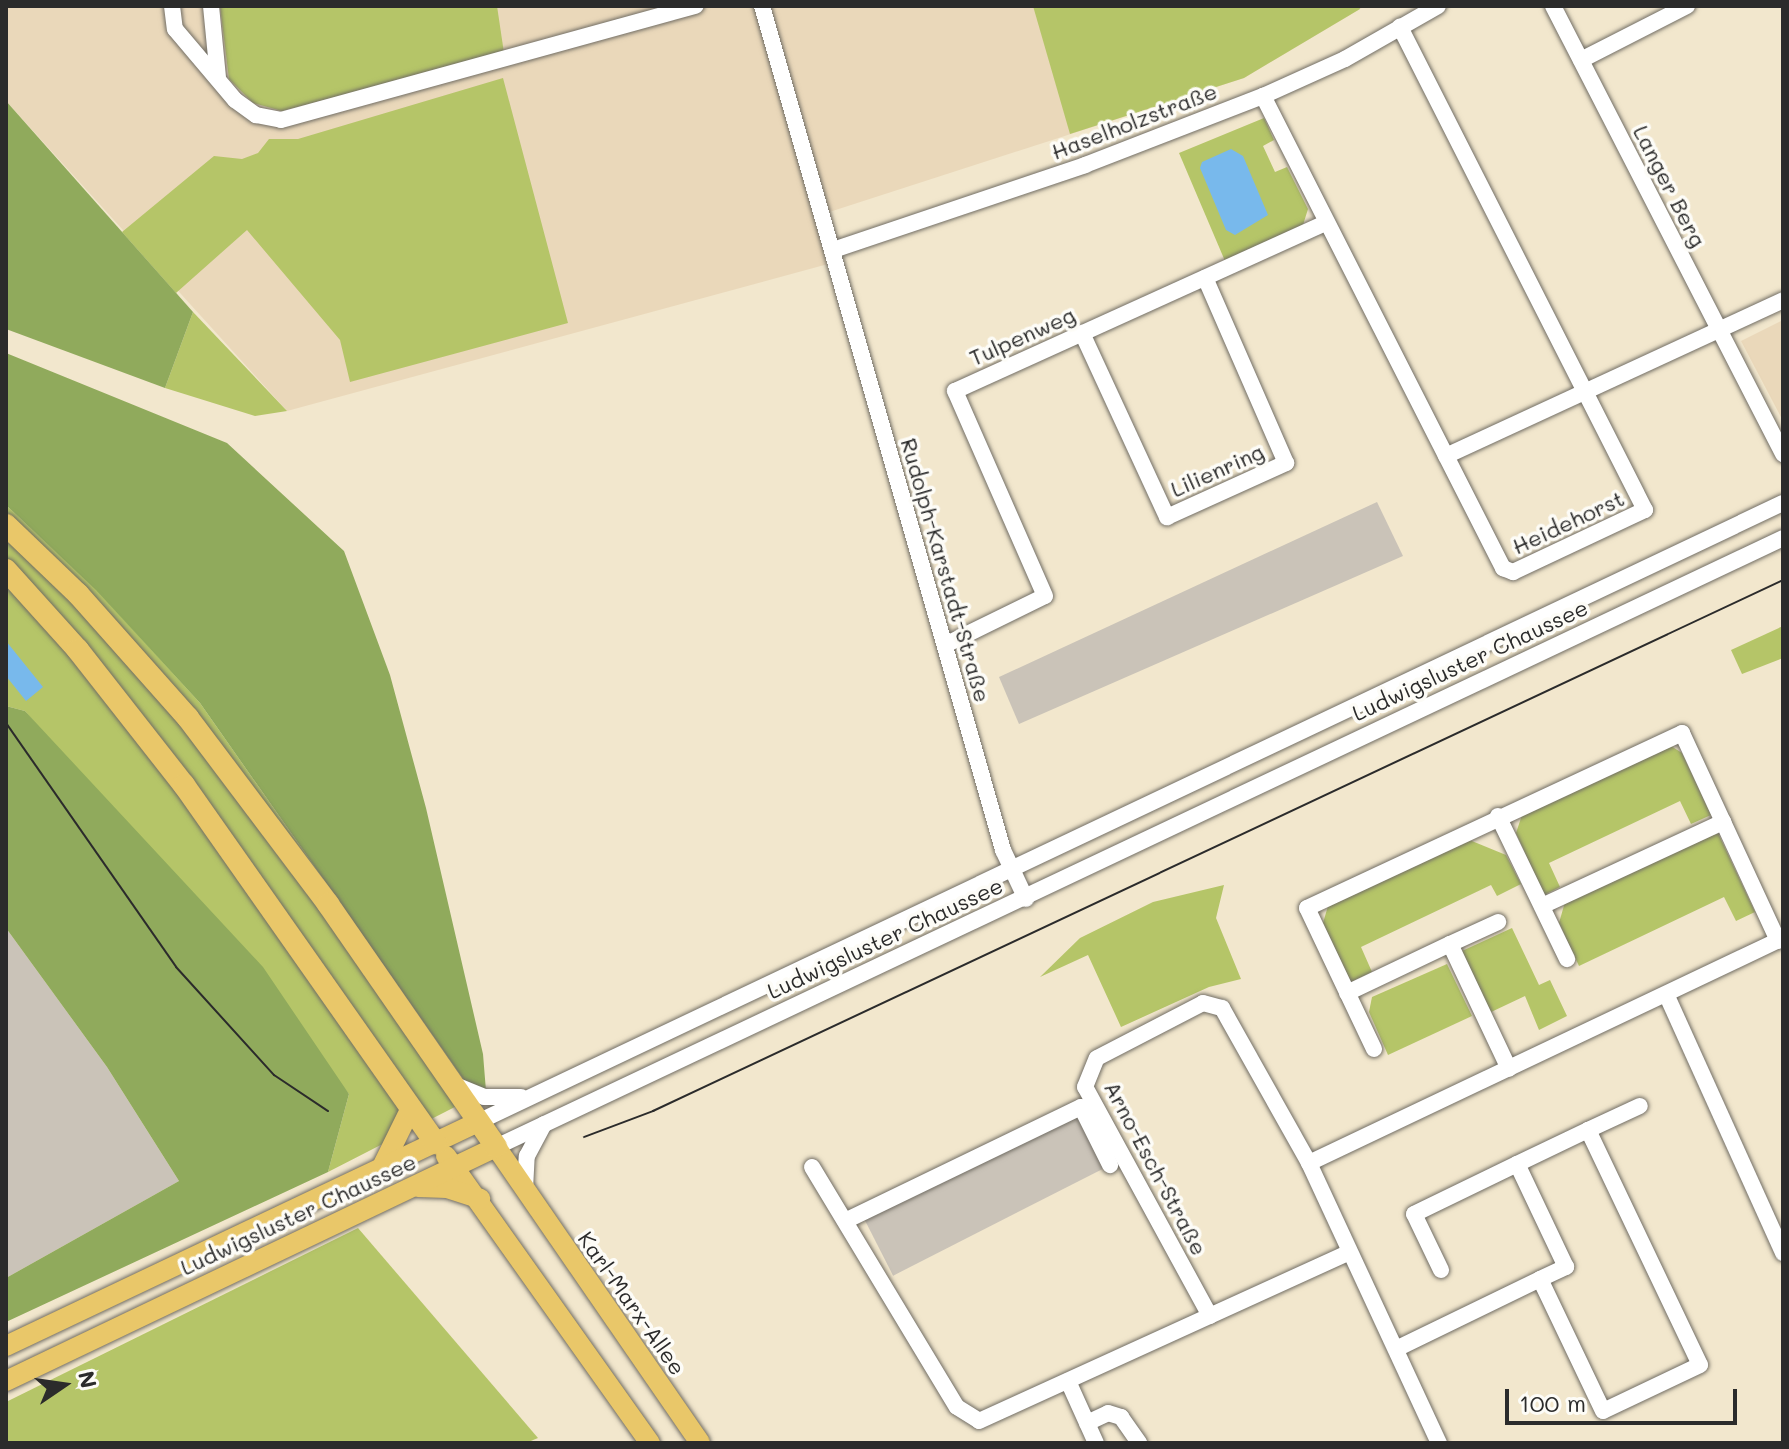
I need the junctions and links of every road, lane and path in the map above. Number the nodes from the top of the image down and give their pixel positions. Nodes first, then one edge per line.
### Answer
1 (172, 6) edge
2 (211, 6) edge
3 (696, 6) edge
4 (762, 6) edge
5 (1438, 6) edge
6 (1553, 6) edge
7 (1687, 6) edge
8 (1400, 27) junction
9 (1581, 60) junction
10 (218, 77) junction
11 (1263, 96) junction
12 (1325, 223) junction
13 (833, 250) junction
14 (1205, 278) junction
15 (1783, 300) edge
16 (1719, 332) junction
17 (1082, 333) junction
18 (1584, 390) junction
19 (1783, 454) edge
20 (1446, 456) junction
21 (1783, 503) edge
22 (6, 525) edge
23 (1783, 538) edge
24 (6, 570) edge
25 (945, 645) junction
26 (1498, 816) junction
27 (1723, 822) junction
28 (1012, 870) junction
29 (1026, 899) junction
30 (1542, 906) junction
31 (1498, 922) dead end
32 (1780, 939) edge
33 (1450, 944) junction
34 (1567, 959) dead end
35 (1347, 993) junction
36 (1667, 996) junction
37 (1374, 1049) dead end
38 (1509, 1069) junction
39 (452, 1083) junction
40 (530, 1097) junction
41 (1640, 1106) dead end
42 (411, 1108) junction
43 (478, 1122) junction
44 (544, 1124) junction
45 (1588, 1130) junction
46 (436, 1143) junction
47 (496, 1147) junction
48 (1309, 1163) junction
49 (1517, 1164) junction
50 (1110, 1165) dead end
51 (455, 1166) junction
52 (812, 1167) dead end
53 (381, 1169) junction
54 (406, 1189) junction
55 (525, 1189) junction
56 (480, 1199) junction
57 (845, 1221) junction
58 (1349, 1252) junction
59 (1783, 1253) edge
60 (1441, 1270) dead end
61 (1540, 1279) junction
62 (1210, 1316) junction
63 (6, 1346) edge
64 (1396, 1349) junction
65 (6, 1381) edge
66 (1068, 1381) junction
67 (1087, 1423) junction
68 (650, 1443) edge
69 (700, 1443) edge
70 (1096, 1443) edge
71 (1139, 1443) edge
72 (1439, 1443) edge

1 - 10 street
2 - 10 street
3 - 10 street
4 - 13 street, Rudolph-Karstadt-Straße
5 - 8 street, Haselholzstraße
6 - 9 street, Langer Berg
7 - 9 street
8 - 11 street, Haselholzstraße
8 - 18 street, Heidehorst
9 - 16 street, Langer Berg
11 - 12 street
11 - 13 street, Haselholzstraße
12 - 14 street, Tulpenweg
12 - 20 street, Heidehorst
13 - 25 street, Rudolph-Karstadt-Straße
14 - 17 street, Tulpenweg
14 - 17 street, Lilienring
15 - 16 street
16 - 18 street
16 - 19 street, Langer Berg
17 - 25 street, Tulpenweg
18 - 20 street
18 - 20 street, Heidehorst
21 - 28 street, Ludwigsluster Chaussee
22 - 39 highway
23 - 29 street, Ludwigsluster Chaussee
24 - 42 highway
25 - 28 street, Rudolph-Karstadt-Straße
26 - 27 street
26 - 30 street
26 - 35 street
27 - 30 street
27 - 32 street
28 - 29 street, Rudolph-Karstadt-Straße
28 - 40 street, Ludwigsluster Chaussee
29 - 44 street, Ludwigsluster Chaussee
30 - 34 street
31 - 33 street
32 - 36 street
33 - 35 street
33 - 38 street
35 - 37 street
36 - 38 street
36 - 59 street
38 - 48 street
39 - 40 street
39 - 43 highway
40 - 43 street, Ludwigsluster Chaussee
41 - 45 street
42 - 46 highway
42 - 53 main road
43 - 46 main road, Ludwigsluster Chaussee
43 - 47 highway
44 - 47 street, Ludwigsluster Chaussee
44 - 55 street
45 - 49 street
45 - 61 street
46 - 51 main road
46 - 53 main road, Ludwigsluster Chaussee
47 - 51 main road, Ludwigsluster Chaussee
47 - 55 main road, Karl-Marx-Allee
48 - 58 street, Arno-Esch-Straße
48 - 62 street, Arno-Esch-Straße
49 - 60 street
49 - 61 street
50 - 57 street
51 - 54 main road, Ludwigsluster Chaussee
51 - 56 main road
52 - 57 street
53 - 63 main road, Ludwigsluster Chaussee
54 - 56 main road
54 - 65 main road, Ludwigsluster Chaussee
55 - 69 main road, Karl-Marx-Allee
56 - 68 main road
57 - 66 street
58 - 62 street
58 - 64 street, Arno-Esch-Straße
61 - 64 street
62 - 66 street
64 - 72 street, Arno-Esch-Straße
66 - 67 street
67 - 70 street
67 - 71 street

